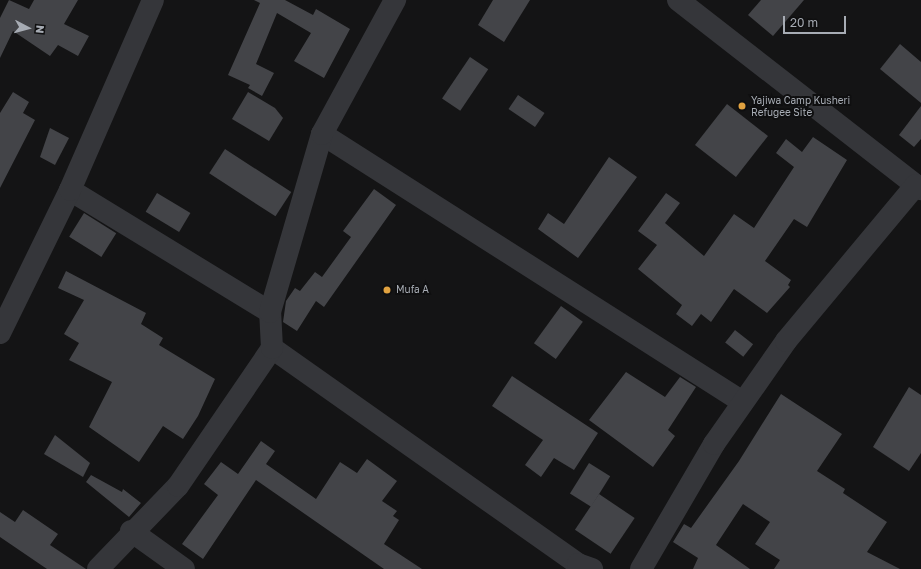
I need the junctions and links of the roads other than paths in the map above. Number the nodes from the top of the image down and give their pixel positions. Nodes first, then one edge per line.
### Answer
1 (153, 0) edge
2 (395, 0) edge
3 (678, 0) edge
4 (322, 134) junction
5 (918, 187) edge
6 (70, 190) junction
7 (6, 307) edge
8 (270, 312) junction
9 (0, 333) edge
10 (272, 348) junction
11 (743, 402) junction
12 (131, 531) junction
13 (98, 569) edge
14 (184, 569) edge
15 (592, 569) edge
16 (642, 569) edge

1 - 6 street
2 - 4 street
3 - 5 street
4 - 8 street
4 - 11 street
5 - 11 street
6 - 7 street
6 - 8 street
7 - 9 street
8 - 10 street
10 - 12 street
10 - 15 street
11 - 16 street
12 - 13 street
12 - 14 street

